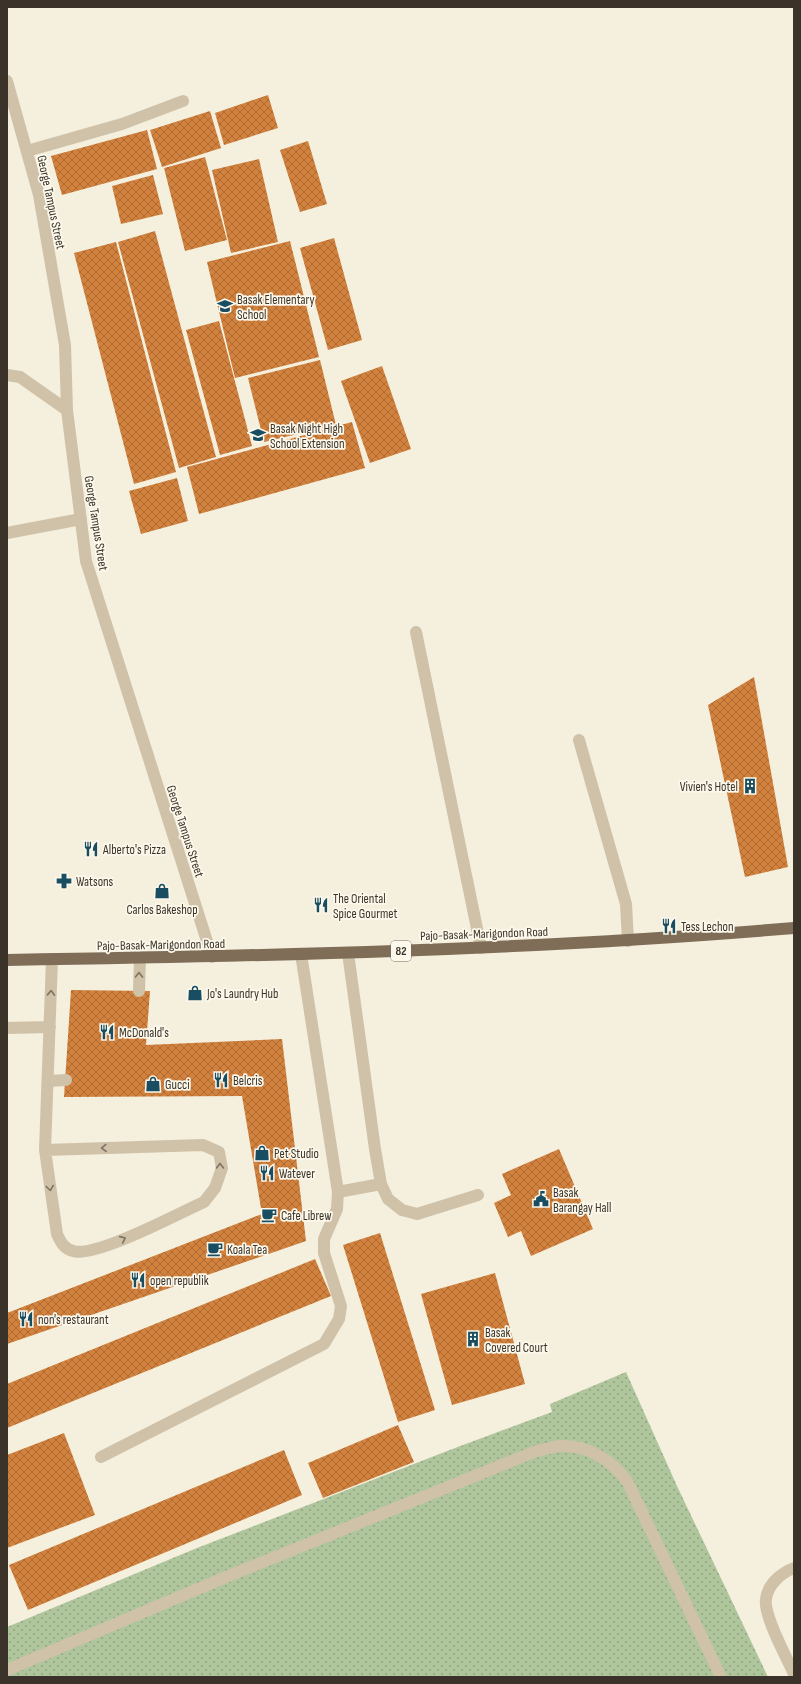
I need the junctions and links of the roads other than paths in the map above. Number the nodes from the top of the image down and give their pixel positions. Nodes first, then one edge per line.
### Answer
1 (7, 81) edge
2 (183, 101) dead end
3 (27, 151) junction
4 (7, 375) edge
5 (67, 410) junction
6 (81, 519) junction
7 (7, 533) edge
8 (416, 632) dead end
9 (579, 740) dead end
10 (794, 928) edge
11 (628, 941) junction
12 (481, 948) junction
13 (348, 953) junction
14 (301, 954) junction
15 (212, 957) junction
16 (140, 958) junction
17 (52, 959) junction
18 (7, 960) edge
19 (139, 991) dead end
20 (50, 1027) junction
21 (7, 1028) edge
22 (66, 1080) dead end
23 (48, 1081) junction
24 (45, 1150) junction
25 (381, 1184) junction
26 (338, 1192) junction
27 (478, 1195) dead end
28 (101, 1457) dead end
29 (794, 1568) edge
30 (7, 1670) edge
31 (794, 1674) edge
32 (721, 1677) edge

1 - 3 street, George Tampus Street
2 - 3 street
3 - 5 street, George Tampus Street
4 - 5 street
5 - 6 street, George Tampus Street
6 - 7 street
6 - 15 street, George Tampus Street
8 - 12 street
9 - 11 street
10 - 11 main road, Pajo-Basak-Marigondon Road / 82
11 - 12 main road, Pajo-Basak-Marigondon Road / 82
12 - 13 main road, Pajo-Basak-Marigondon Road / 82
13 - 14 main road, Pajo-Basak-Marigondon Road / 82
13 - 25 street
14 - 15 main road, Pajo-Basak-Marigondon Road / 82
14 - 26 street
15 - 16 main road, Pajo-Basak-Marigondon Road / 82
16 - 17 main road, Pajo-Basak-Marigondon Road / 82
19 -> 16 street
17 - 18 main road, Pajo-Basak-Marigondon Road / 82
20 -> 17 street
20 - 21 street
20 - 23 street
22 - 23 street
23 - 24 street
24 -> 24 street
25 - 26 street
25 - 27 street
26 - 28 street
29 - 31 street
30 - 32 street

